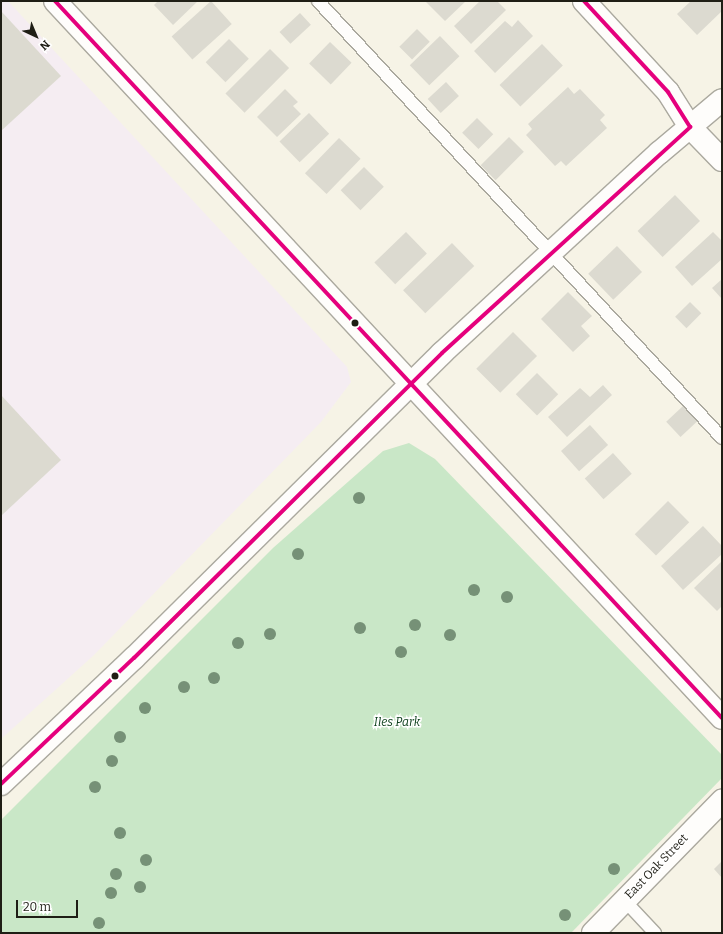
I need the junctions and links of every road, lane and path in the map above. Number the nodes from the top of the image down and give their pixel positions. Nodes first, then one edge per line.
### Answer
1 (55, 1) edge
2 (318, 1) edge
3 (584, 1) edge
4 (722, 100) edge
5 (690, 127) junction
6 (722, 160) edge
7 (551, 252) junction
8 (411, 383) junction
9 (722, 438) edge
10 (722, 718) edge
11 (1, 784) edge
12 (722, 802) edge
13 (625, 900) junction
14 (593, 933) edge
15 (655, 933) edge

1 - 8 main road
2 - 7 lane
3 - 5 main road
4 - 5 main road
5 - 6 main road
5 - 7 main road
7 - 8 main road
7 - 9 lane
8 - 10 main road
8 - 11 main road
12 - 13 main road, East Oak Street
13 - 14 main road, East Oak Street
13 - 15 lane

